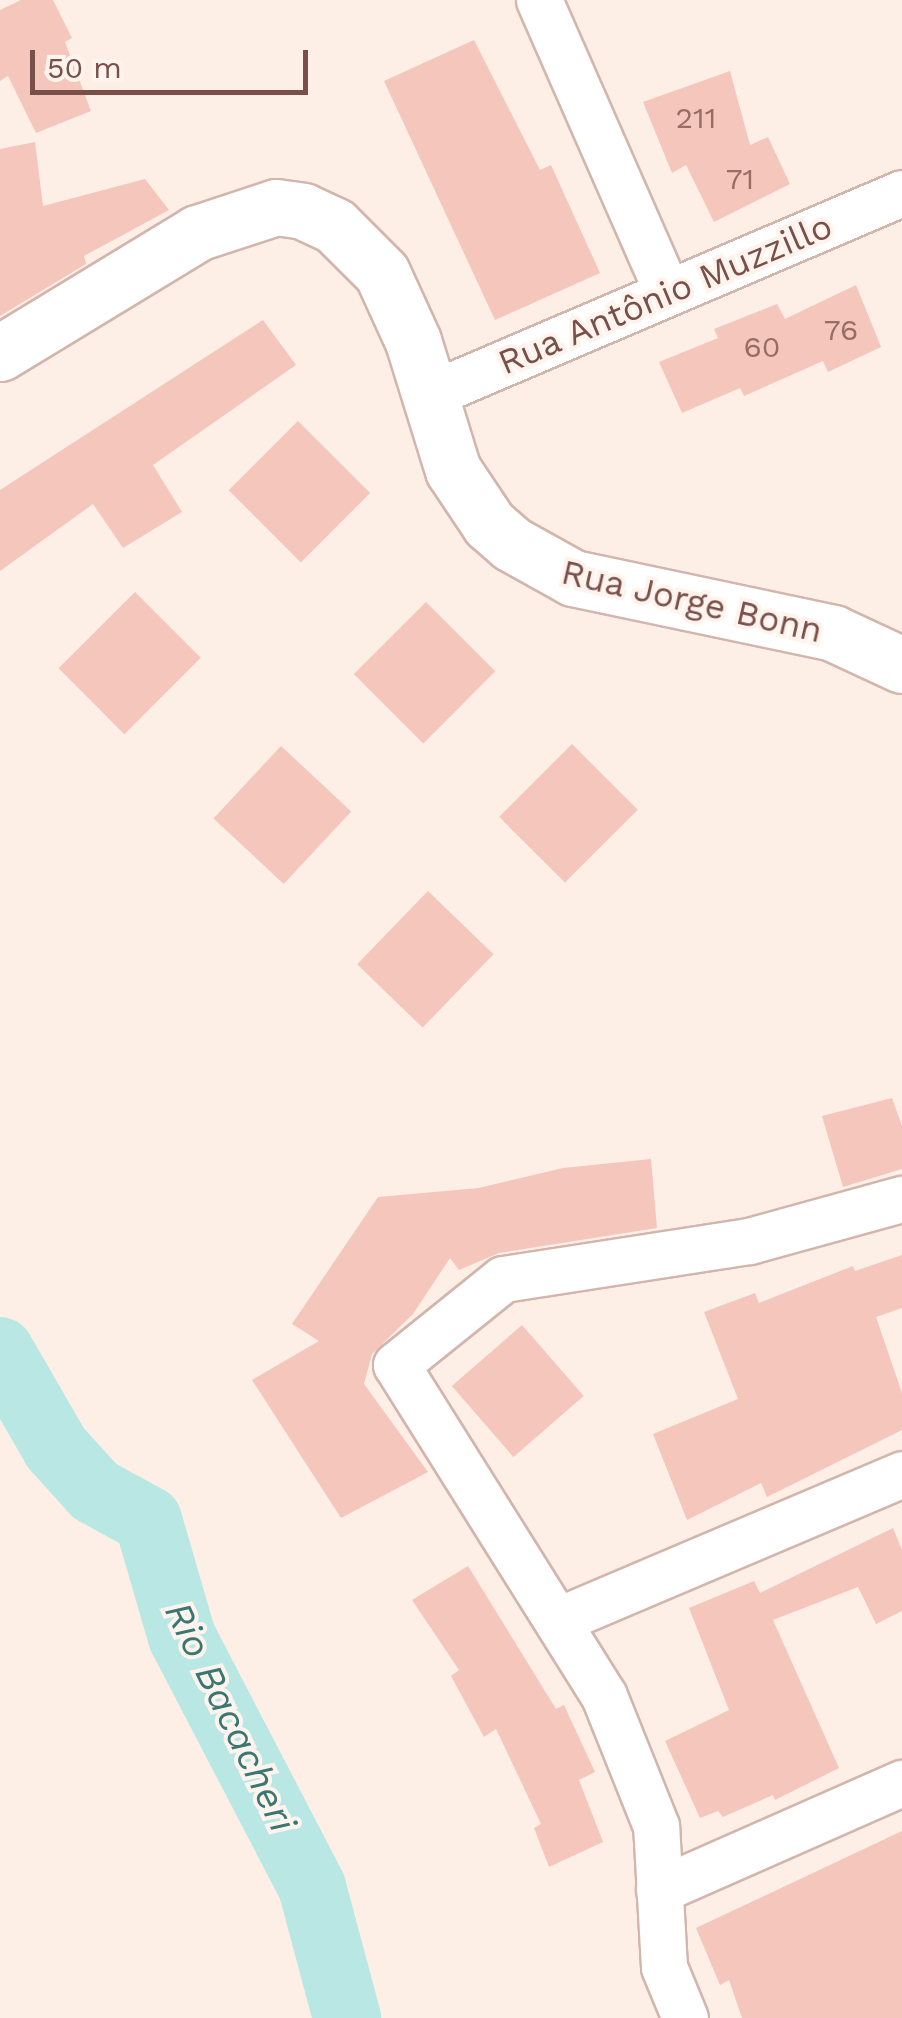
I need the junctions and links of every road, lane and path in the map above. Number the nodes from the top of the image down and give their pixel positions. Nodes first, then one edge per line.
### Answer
1 (539, 0) edge
2 (902, 193) edge
3 (667, 292) junction
4 (0, 354) edge
5 (429, 395) junction
6 (902, 666) edge
7 (902, 1200) edge
8 (902, 1474) edge
9 (561, 1619) junction
10 (902, 1783) edge
11 (658, 1890) junction
12 (685, 2018) edge

1 - 3 street
2 - 3 street, Rua Antônio Muzzillo
3 - 5 street, Rua Antônio Muzzillo
4 - 5 street, Rua Jorge Bonn
5 - 6 street, Rua Jorge Bonn
7 - 9 street
8 - 9 street
9 - 11 street
10 - 11 street
11 - 12 street

